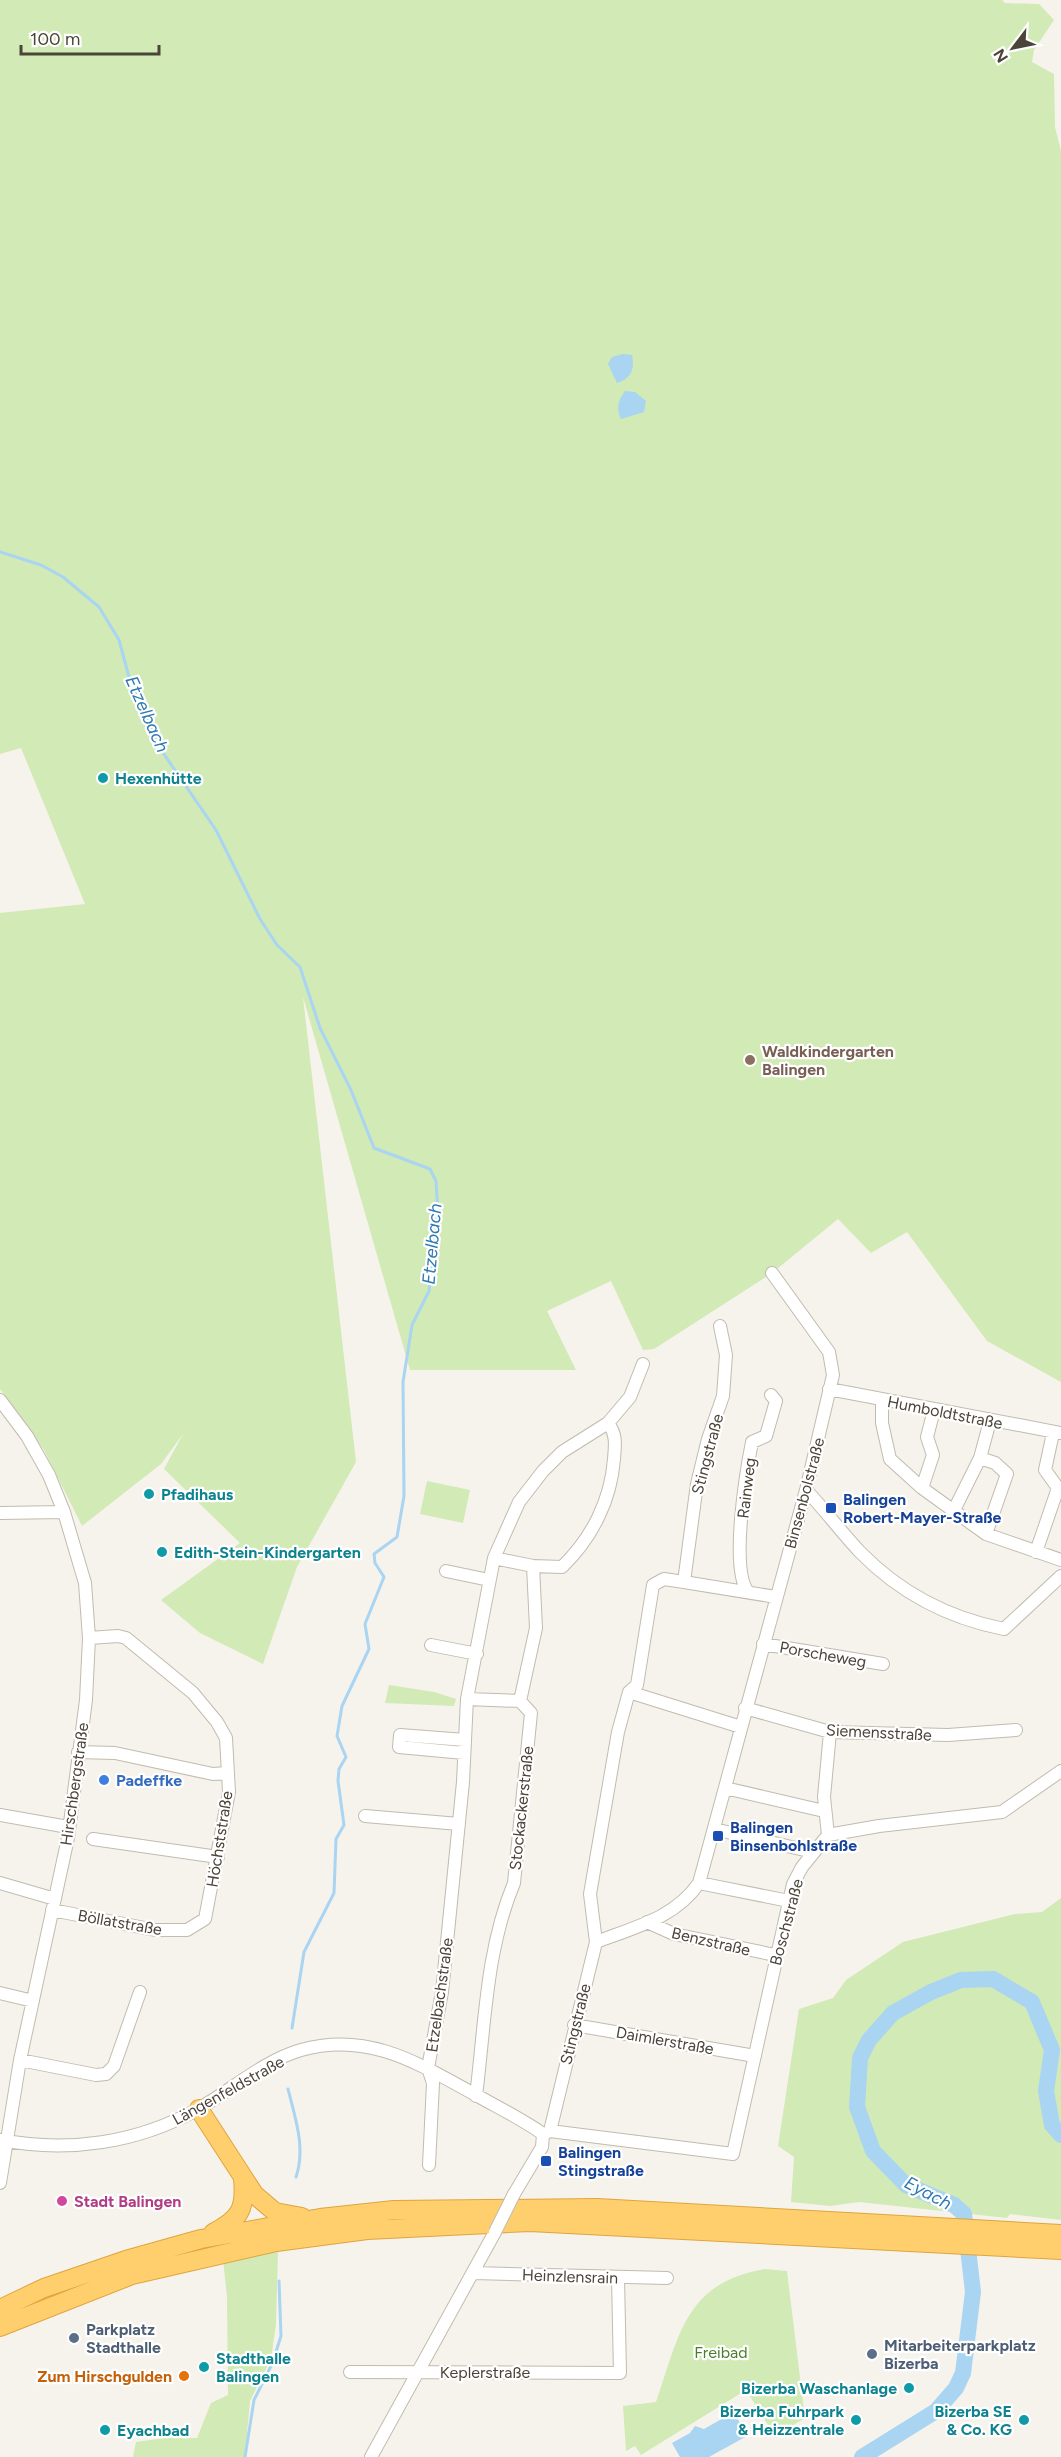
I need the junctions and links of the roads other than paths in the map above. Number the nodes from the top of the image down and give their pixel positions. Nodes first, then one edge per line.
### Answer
1 (772, 1273) dead end
2 (720, 1326) dead end
3 (643, 1364) dead end
4 (829, 1389) junction
5 (771, 1395) dead end
6 (0, 1400) edge
7 (882, 1400) junction
8 (934, 1410) junction
9 (990, 1421) junction
10 (608, 1423) junction
11 (1057, 1433) edge
12 (980, 1458) junction
13 (922, 1488) junction
14 (806, 1490) junction
15 (64, 1512) junction
16 (953, 1512) junction
17 (0, 1513) edge
18 (986, 1534) junction
19 (1036, 1552) junction
20 (494, 1558) junction
21 (1061, 1560) edge
22 (533, 1566) junction
23 (446, 1571) dead end
24 (1061, 1576) edge
25 (489, 1580) junction
26 (684, 1582) junction
27 (748, 1592) junction
28 (776, 1597) junction
29 (89, 1638) junction
30 (763, 1644) junction
31 (431, 1646) dead end
32 (477, 1654) junction
33 (883, 1665) dead end
34 (629, 1692) junction
35 (467, 1699) junction
36 (520, 1701) junction
37 (745, 1708) junction
38 (741, 1727) junction
39 (1016, 1730) dead end
40 (830, 1732) junction
41 (465, 1740) junction
42 (78, 1752) junction
43 (464, 1754) junction
44 (1061, 1771) edge
45 (227, 1773) junction
46 (725, 1788) junction
47 (824, 1811) junction
48 (0, 1815) edge
49 (365, 1816) dead end
50 (459, 1824) junction
51 (68, 1827) junction
52 (714, 1829) junction
53 (828, 1835) junction
54 (93, 1839) dead end
55 (813, 1852) junction
56 (218, 1857) junction
57 (0, 1883) edge
58 (699, 1883) junction
59 (789, 1901) junction
60 (53, 1904) junction
61 (647, 1922) junction
62 (187, 1930) joint
63 (597, 1942) junction
64 (775, 1955) junction
65 (140, 1992) dead end
66 (0, 1993) edge
67 (33, 2001) junction
68 (574, 2025) junction
69 (755, 2056) junction
70 (20, 2060) junction
71 (428, 2068) junction
72 (476, 2096) junction
73 (0, 2100) edge
74 (13, 2105) junction
75 (198, 2109) junction
76 (547, 2133) junction
77 (4, 2140) edge
78 (429, 2165) dead end
79 (242, 2177) junction
80 (0, 2182) edge
81 (320, 2218) junction
82 (865, 2231) junction
83 (1061, 2234) edge
84 (201, 2239) junction
85 (1029, 2240) junction
86 (1061, 2250) edge
87 (474, 2273) junction
88 (618, 2278) junction
89 (668, 2278) dead end
90 (0, 2308) edge
91 (0, 2327) edge
92 (350, 2372) dead end
93 (420, 2372) junction
94 (371, 2457) edge

1 - 4 street, Binsenbolstraße
2 - 26 street, Stingstraße
3 - 10 street, Etzelbachstraße
4 - 7 street, Humboldtstraße
4 - 14 street, Binsenbolstraße
5 - 27 street, Rainweg
6 - 15 street, Hirschbergstraße
7 - 8 street, Humboldtstraße
7 - 13 street
8 - 9 street, Humboldtstraße
8 - 13 street
9 - 11 street, Humboldtstraße
9 - 12 street
10 - 20 street, Etzelbachstraße
10 - 22 street
11 - 19 street
12 - 16 street
12 - 18 street
13 - 16 street
14 - 24 street
14 - 28 street, Binsenbolstraße
15 - 17 street
15 - 29 street, Hirschbergstraße
16 - 18 street
18 - 19 street
19 - 21 street
20 - 22 street
20 - 25 street, Etzelbachstraße
22 - 36 street
23 - 25 street
25 - 32 street, Etzelbachstraße
26 - 27 street, Stingstraße
26 - 34 street, Stingstraße
27 - 28 street, Stingstraße
28 - 30 street, Binsenbolstraße
29 - 42 street, Hirschbergstraße
29 - 45 street, Höchststraße
30 - 33 street, Porscheweg
30 - 37 street, Binsenbolstraße
31 - 32 street
32 - 35 street, Etzelbachstraße
34 - 38 street
34 - 63 street, Stingstraße
35 - 36 street
35 - 41 street, Etzelbachstraße
36 - 72 street, Stockackerstraße
37 - 38 street, Binsenbolstraße
37 - 40 street, Siemensstraße
38 - 46 street, Binsenbolstraße
39 - 40 street, Siemensstraße
40 - 47 street
41 - 43 street, Etzelbachstraße
41 - 43 street
42 - 45 street
42 - 51 street, Hirschbergstraße
43 - 50 street, Etzelbachstraße
44 - 53 street
45 - 56 street, Höchststraße
46 - 47 street
46 - 52 street, Binsenbolstraße
47 - 53 street
48 - 51 street
49 - 50 street
50 - 71 street, Etzelbachstraße
51 - 60 street, Hirschbergstraße
52 - 55 street
52 - 58 street, Binsenbolstraße
53 - 55 street, Boschstraße
54 - 56 street
55 - 59 street, Boschstraße
56 - 62 street, Höchststraße
57 - 60 street, Böllatstraße
58 - 59 street
58 - 61 street, Binsenbolstraße
59 - 64 street, Boschstraße
60 - 62 street, Böllatstraße
60 - 67 street, Hirschbergstraße
61 - 63 street, Binsenbolstraße
61 - 64 street, Benzstraße
63 - 68 street, Stingstraße
64 - 69 street, Boschstraße
65 - 70 street
66 - 67 street
67 - 70 street, Hirschbergstraße
68 - 69 street, Daimlerstraße
68 - 76 street, Stingstraße
69 - 76 street, Boschstraße
70 - 74 street, Hirschbergstraße
71 - 72 street, Längenfeldstraße
71 - 75 street, Längenfeldstraße
71 - 78 street, Etzelbachstraße
72 - 76 street, Längenfeldstraße
73 - 74 street
74 - 77 street, Hirschbergstraße
75 - 77 street, Längenfeldstraße
75 - 79 highway
76 - 87 street, Stingstraße, bridge
77 - 80 street, Hirschbergstraße
79 - 81 highway
79 - 84 highway
81 - 82 highway
81 - 84 highway
82 - 85 highway
82 - 91 highway
83 - 85 highway
84 - 90 highway
85 - 86 highway
87 - 88 street, Heinzlensrain
87 - 93 street, Stingstraße
88 - 89 street, Heinzlensrain
88 - 93 street, Keplerstraße
92 - 93 street, Keplerstraße
93 - 94 street, Stingstraße

